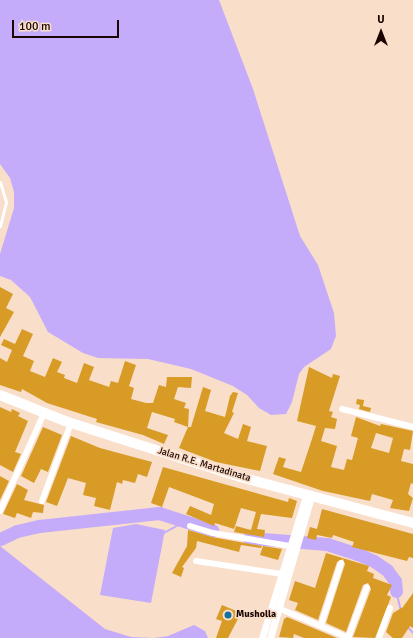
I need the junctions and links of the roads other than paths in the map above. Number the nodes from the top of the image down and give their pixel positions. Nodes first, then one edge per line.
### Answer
1 (0, 182) edge
2 (0, 226) edge
3 (0, 395) edge
4 (342, 409) dead end
5 (44, 413) junction
6 (71, 423) junction
7 (413, 427) edge
8 (308, 496) junction
9 (42, 501) dead end
10 (0, 511) edge
11 (413, 523) edge
12 (190, 526) dead end
13 (293, 546) junction
14 (196, 561) dead end
15 (340, 563) dead end
16 (282, 574) junction
17 (367, 587) dead end
18 (278, 608) junction
19 (390, 608) dead end
20 (321, 625) junction
21 (262, 638) edge
22 (270, 638) edge
23 (349, 638) edge
24 (379, 638) edge

1 - 2 lane
3 - 5 highway, Jalan R.E. Martadinata
4 - 7 street
5 - 6 highway, Jalan R.E. Martadinata
5 - 10 street
6 - 8 highway, Jalan R.E. Martadinata
6 - 9 street
8 - 11 highway, Jalan R.E. Martadinata
8 - 13 street
12 - 13 street
13 - 16 street
13 - 18 street
14 - 16 street
15 - 20 street
16 - 21 street
17 - 23 street
18 - 20 street
18 - 22 street
19 - 24 street
20 - 23 street

